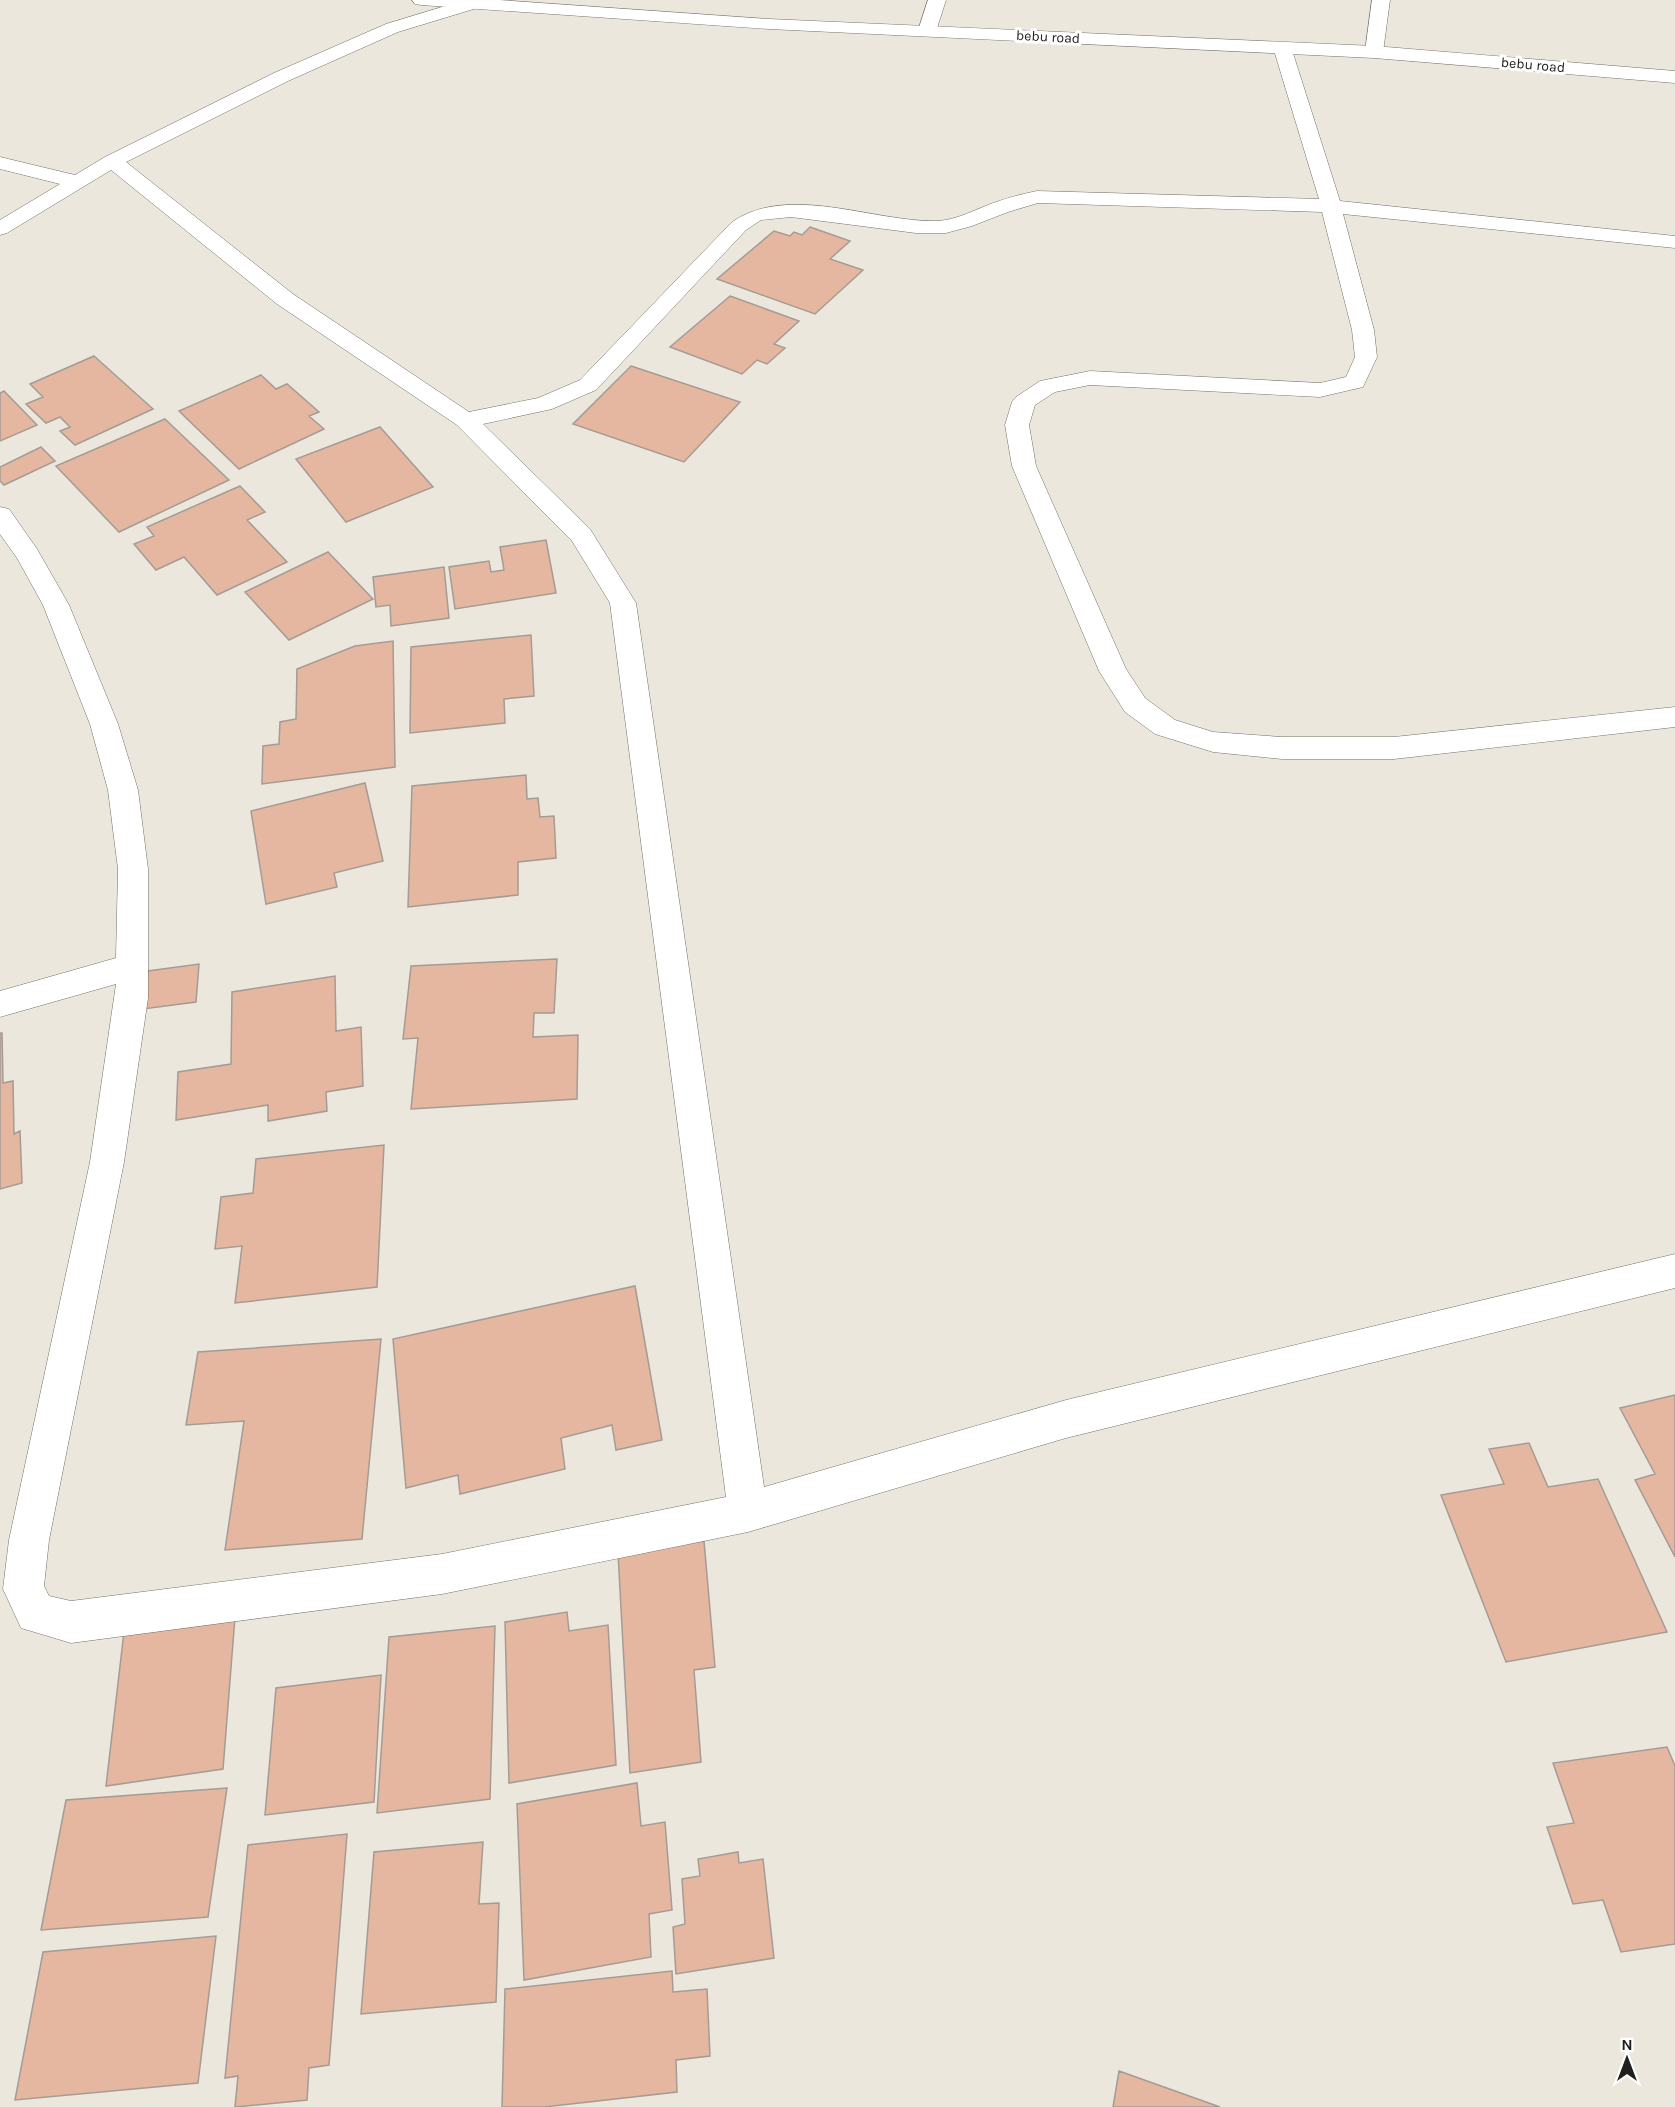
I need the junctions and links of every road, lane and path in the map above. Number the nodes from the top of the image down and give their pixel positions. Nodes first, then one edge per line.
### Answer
1 (421, 0) edge
2 (937, 0) edge
3 (1381, 0) edge
4 (472, 2) edge
5 (927, 31) junction
6 (1282, 47) junction
7 (1374, 52) junction
8 (1675, 77) edge
9 (112, 161) junction
10 (0, 163) edge
11 (78, 182) junction
12 (1331, 206) junction
13 (0, 229) edge
14 (1675, 242) edge
15 (465, 420) junction
16 (0, 515) edge
17 (1675, 717) edge
18 (132, 967) junction
19 (0, 1004) edge
20 (1675, 1271) edge
21 (748, 1512) junction

1 - 4 street, bebu road
2 - 5 street
3 - 7 street
4 - 5 street, bebu road
4 - 9 street
5 - 6 street, bebu road
6 - 7 street, bebu road
6 - 12 street
7 - 8 street, bebu road
9 - 11 street
9 - 15 street
10 - 11 street
11 - 13 street
12 - 14 street
12 - 15 street
12 - 17 street
15 - 21 street
16 - 18 street
18 - 19 street
18 - 21 street
20 - 21 street

